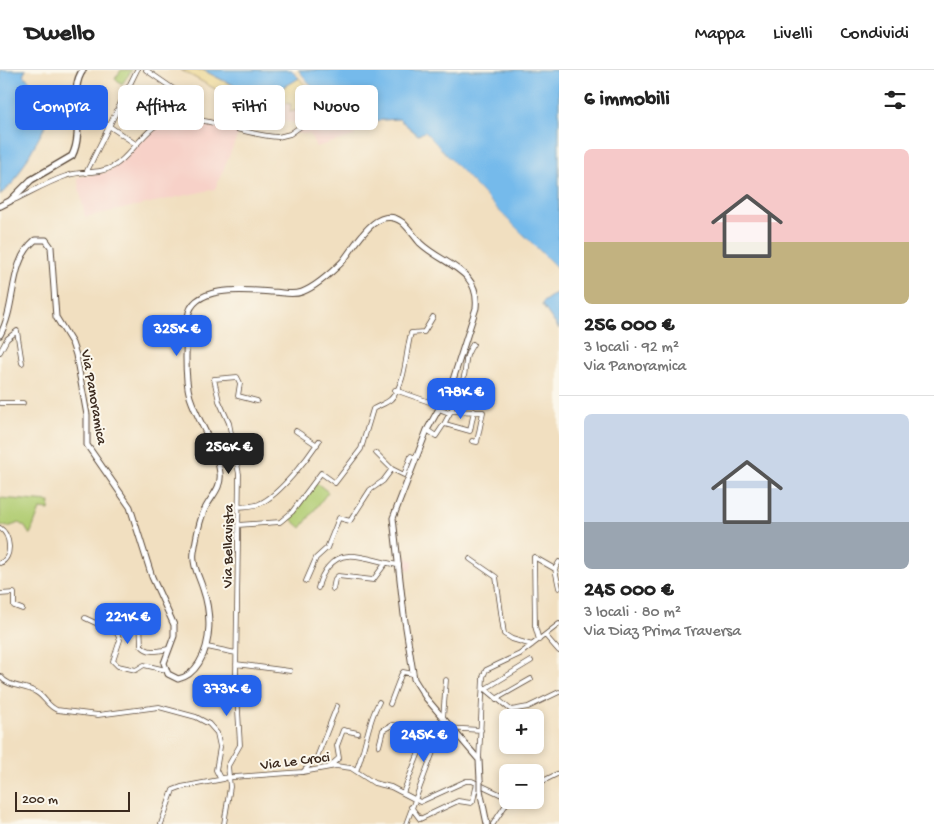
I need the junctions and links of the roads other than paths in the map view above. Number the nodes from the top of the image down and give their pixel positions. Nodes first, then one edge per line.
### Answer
1 (83, 70) edge
2 (137, 70) edge
3 (146, 70) edge
4 (77, 85) edge
5 (168, 85) edge
6 (109, 126) junction
7 (78, 130) edge
8 (296, 130) edge
9 (137, 145) junction
10 (86, 173) junction
11 (10, 201) junction
12 (0, 206) edge
13 (433, 317) dead end
14 (0, 334) edge
15 (7, 340) junction
16 (474, 344) dead end
17 (0, 352) edge
18 (22, 363) dead end
19 (395, 390) junction
20 (258, 401) dead end
21 (0, 403) edge
22 (23, 403) dead end
23 (440, 407) junction
24 (474, 411) junction
25 (449, 412) junction
26 (445, 424) junction
27 (427, 430) junction
28 (296, 431) dead end
29 (472, 441) dead end
30 (376, 453) dead end
31 (416, 458) junction
32 (392, 469) junction
33 (238, 506) junction
34 (238, 525) junction
35 (0, 528) edge
36 (470, 559) dead end
37 (559, 562) edge
38 (0, 563) edge
39 (385, 564) junction
40 (399, 565) junction
41 (555, 569) junction
42 (306, 581) dead end
43 (318, 588) dead end
44 (559, 588) edge
45 (333, 589) dead end
46 (0, 594) edge
47 (22, 609) dead end
48 (85, 618) dead end
49 (140, 619) dead end
50 (559, 624) edge
51 (557, 628) edge
52 (545, 635) junction
53 (539, 640) junction
54 (532, 645) junction
55 (207, 647) junction
56 (168, 649) junction
57 (559, 651) edge
58 (236, 653) junction
59 (531, 661) dead end
60 (236, 664) junction
61 (166, 670) junction
62 (290, 671) dead end
63 (413, 674) junction
64 (0, 676) edge
65 (446, 680) dead end
66 (531, 680) dead end
67 (484, 688) junction
68 (559, 692) edge
69 (496, 699) junction
70 (380, 702) dead end
71 (390, 704) dead end
72 (337, 706) dead end
73 (443, 718) junction
74 (432, 727) junction
75 (452, 728) junction
76 (481, 730) junction
77 (358, 734) dead end
78 (379, 746) dead end
79 (479, 760) junction
80 (329, 767) junction
81 (356, 771) junction
82 (303, 772) junction
83 (559, 773) edge
84 (228, 778) junction
85 (544, 780) edge
86 (478, 781) junction
87 (403, 793) junction
88 (499, 794) edge
89 (415, 801) junction
90 (411, 807) junction
91 (502, 809) edge
92 (161, 824) edge
93 (224, 824) edge
94 (406, 824) edge
95 (486, 824) edge
96 (493, 824) edge

1 - 4 main road
2 - 6 street
3 - 5 street
6 - 9 street
6 - 10 street
7 - 11 main road
8 - 9 street
9 - 10 street
10 - 11 street
11 - 12 main road
13 - 19 street
14 - 15 street
14 - 56 street, Via Panoramica
15 - 17 street
15 - 18 street
16 - 25 street
19 - 23 street
19 - 34 street
20 - 33 street, Via Bellavista
21 - 22 street
23 - 25 street
23 - 27 street
23 - 55 street
24 - 25 street
24 - 26 street
24 - 29 street
25 - 26 street
26 - 27 street
27 - 31 street
28 - 33 street
30 - 32 street
31 - 32 street
31 - 40 street
32 - 42 street
33 - 34 street, Via Bellavista
34 - 58 street, Via Bellavista
35 - 38 street
36 - 54 street
37 - 41 street
39 - 40 street
39 - 43 street
39 - 45 street
40 - 63 street
41 - 44 street
41 - 53 street
46 - 47 street
48 - 61 street
49 - 56 street
50 - 51 street
51 - 52 street
52 - 53 street
52 - 57 street
53 - 54 street
54 - 67 street
55 - 58 street
55 - 61 street
56 - 61 street, Via Panoramica
58 - 60 street, Via Bellavista
59 - 67 street
60 - 62 street
60 - 84 street, Via Bellavista
63 - 71 street
63 - 73 street
64 - 84 street
65 - 73 street
66 - 69 street
67 - 69 street
67 - 76 street
68 - 69 street
70 - 81 street
72 - 82 street
73 - 75 street
74 - 75 street
74 - 78 street
74 - 87 street
74 - 89 street
75 - 76 street
75 - 79 street
76 - 79 street
77 - 80 street
79 - 86 street
80 - 81 street, Via Le Croci
80 - 82 street, Via Le Croci
81 - 87 street, Via Le Croci
82 - 84 street, Via Le Croci
83 - 85 street
84 - 92 street, Via Le Croci
84 - 93 street, Via Bellavista
86 - 88 street
86 - 89 street
86 - 90 street
86 - 95 street, bridge
87 - 89 street, Via Le Croci
89 - 90 street
90 - 94 street
91 - 96 street

